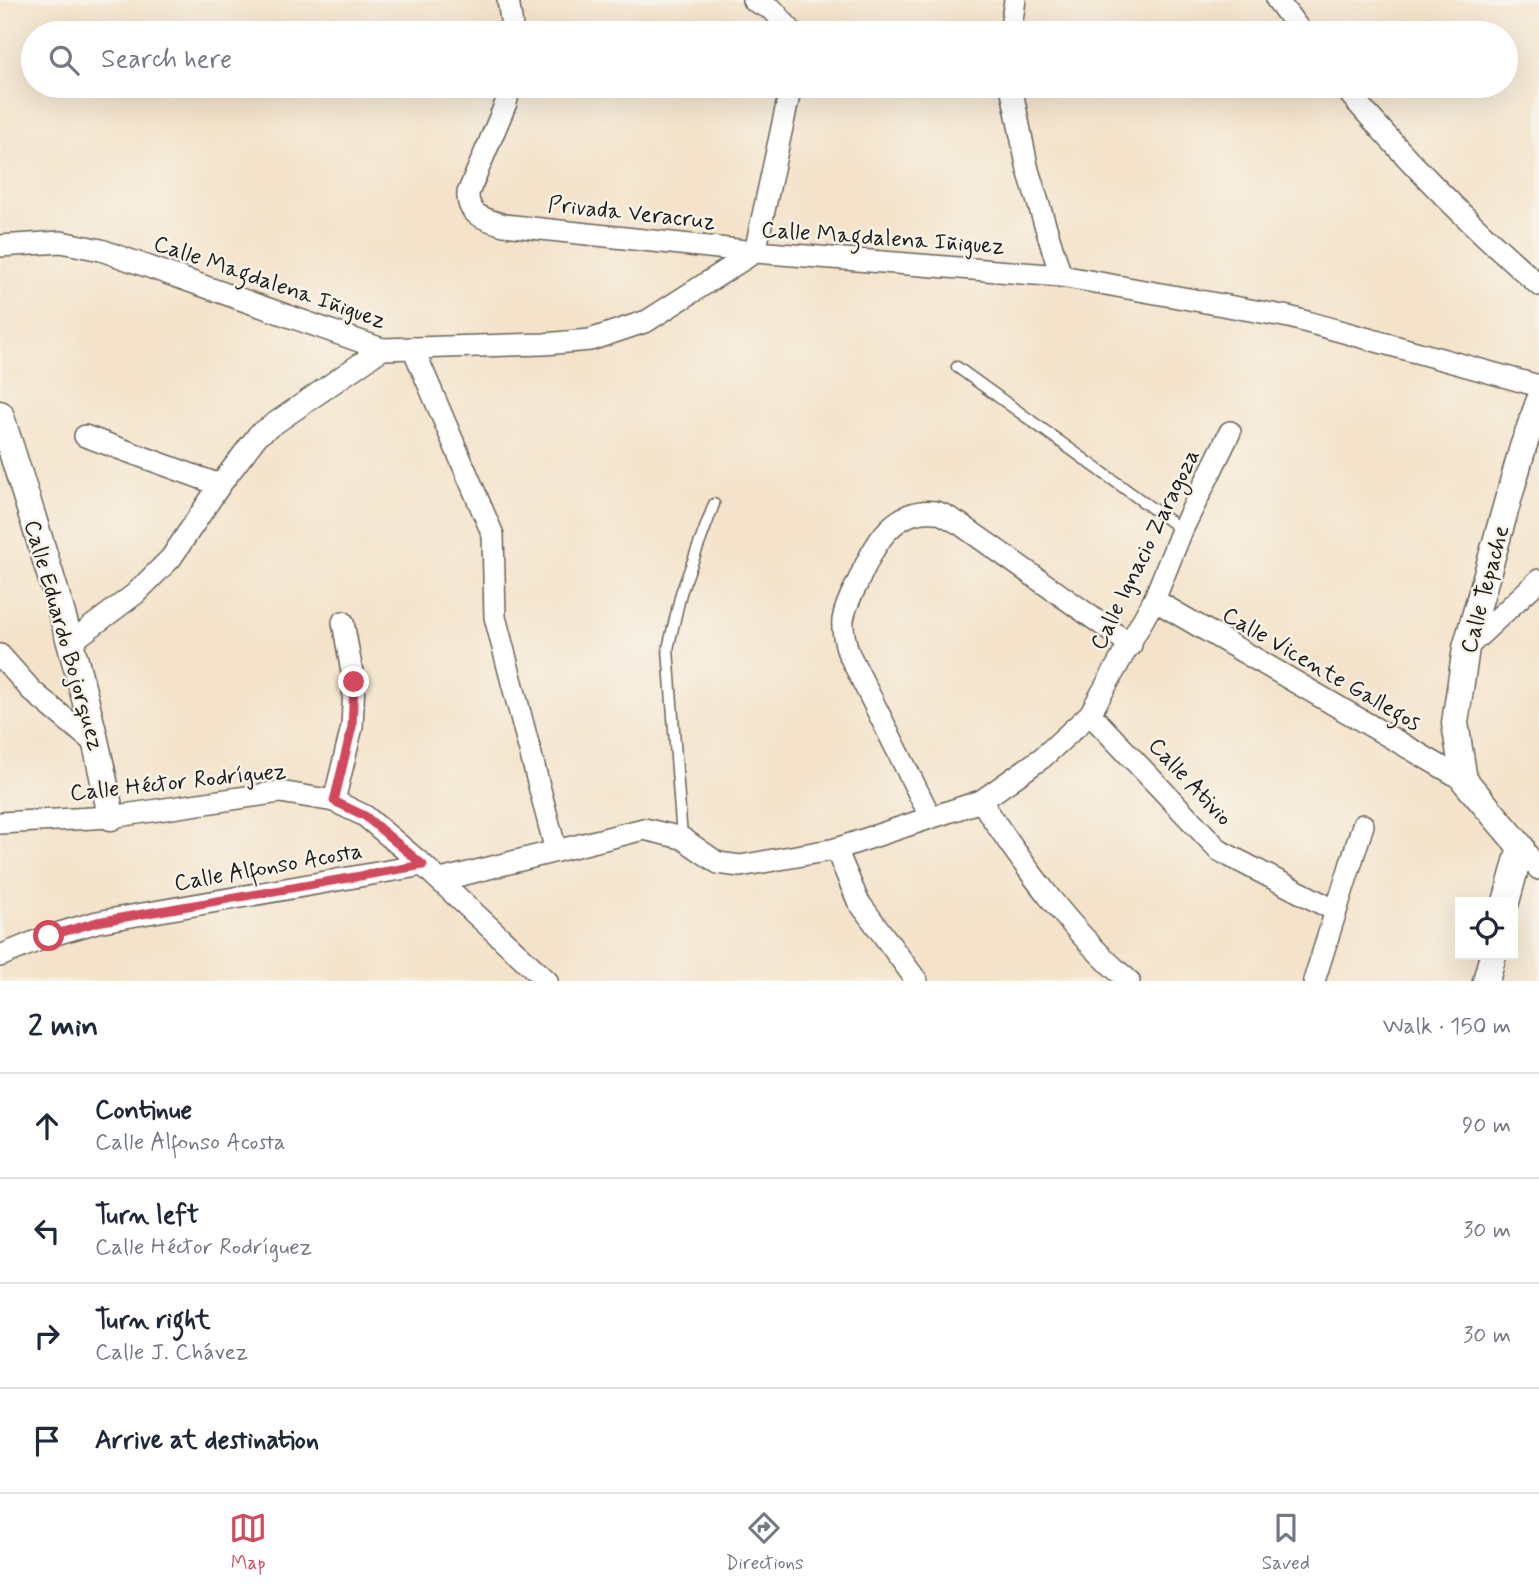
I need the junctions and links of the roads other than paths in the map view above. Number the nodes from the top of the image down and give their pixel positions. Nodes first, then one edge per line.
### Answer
1 (508, 0) edge
2 (753, 0) edge
3 (1015, 0) edge
4 (1277, 0) edge
5 (511, 21) edge
6 (783, 21) edge
7 (1012, 21) edge
8 (1293, 21) edge
9 (507, 98) edge
10 (788, 98) edge
11 (1013, 98) edge
12 (1353, 98) edge
13 (0, 246) edge
14 (755, 252) junction
15 (1061, 276) junction
16 (1539, 285) edge
17 (414, 348) junction
18 (382, 349) junction
19 (957, 368) dead end
20 (1539, 386) edge
21 (1539, 402) edge
22 (0, 414) edge
23 (1230, 432) dead end
24 (85, 436) dead end
25 (220, 485) junction
26 (714, 504) dead end
27 (1182, 530) junction
28 (1539, 580) edge
29 (1154, 600) junction
30 (343, 622) dead end
31 (71, 642) junction
32 (1130, 645) junction
33 (1466, 648) junction
34 (0, 655) edge
35 (1090, 714) junction
36 (98, 746) junction
37 (1464, 780) junction
38 (334, 801) junction
39 (981, 801) junction
40 (930, 816) junction
41 (111, 817) junction
42 (0, 823) edge
43 (1363, 825) dead end
44 (682, 838) junction
45 (1521, 847) junction
46 (836, 849) junction
47 (556, 850) junction
48 (423, 865) junction
49 (1539, 869) edge
50 (441, 880) junction
51 (1507, 897) edge
52 (1336, 911) junction
53 (0, 956) edge
54 (1492, 960) edge
55 (547, 981) edge
56 (917, 981) edge
57 (1129, 981) edge
58 (1314, 981) edge
59 (1486, 981) edge

1 - 5 street
2 - 6 street
3 - 7 street
4 - 8 street
9 - 14 street, Privada Veracruz
10 - 14 street
11 - 15 street
12 - 16 street
13 - 18 street, Calle Magdalena Iñiguez
14 - 15 street, Calle Magdalena Iñiguez
14 - 17 street, Calle Magdalena Iñiguez
15 - 20 street, Calle Magdalena Iñiguez
17 - 18 street, Calle Magdalena Iñiguez
17 - 47 street
18 - 25 street
19 - 27 lane
21 - 33 street, Calle Tepache
22 - 31 street, Calle Eduardo Bojorquez
23 - 27 street, Calle Ignacio Zaragoza
24 - 25 street
25 - 31 street
26 - 44 lane
27 - 29 street, Calle Ignacio Zaragoza
28 - 33 street
29 - 32 street, Calle Ignacio Zaragoza
29 - 37 street, Calle Vicente Gallegos
30 - 38 street
31 - 36 street, Calle Eduardo Bojorquez
32 - 35 street, Calle Ignacio Zaragoza
32 - 40 street
33 - 37 street, Calle Tepache
34 - 36 street
35 - 39 street, Calle Ignacio Zaragoza
35 - 52 street, Calle Ativio
36 - 41 street, Calle Eduardo Bojorquez
37 - 45 street
38 - 41 street, Calle Héctor Rodríguez
38 - 48 street, Calle Héctor Rodríguez
39 - 40 street, Calle Ignacio Zaragoza
39 - 57 street
40 - 46 street, Calle Ignacio Zaragoza
41 - 42 street, Calle Héctor Rodríguez
43 - 52 street
44 - 46 street, Calle Ignacio Zaragoza
44 - 47 street
45 - 49 street
45 - 51 street
46 - 56 street
47 - 50 street
48 - 50 street
48 - 53 street, Calle Alfonso Acosta
50 - 55 street
52 - 58 street
54 - 59 street

